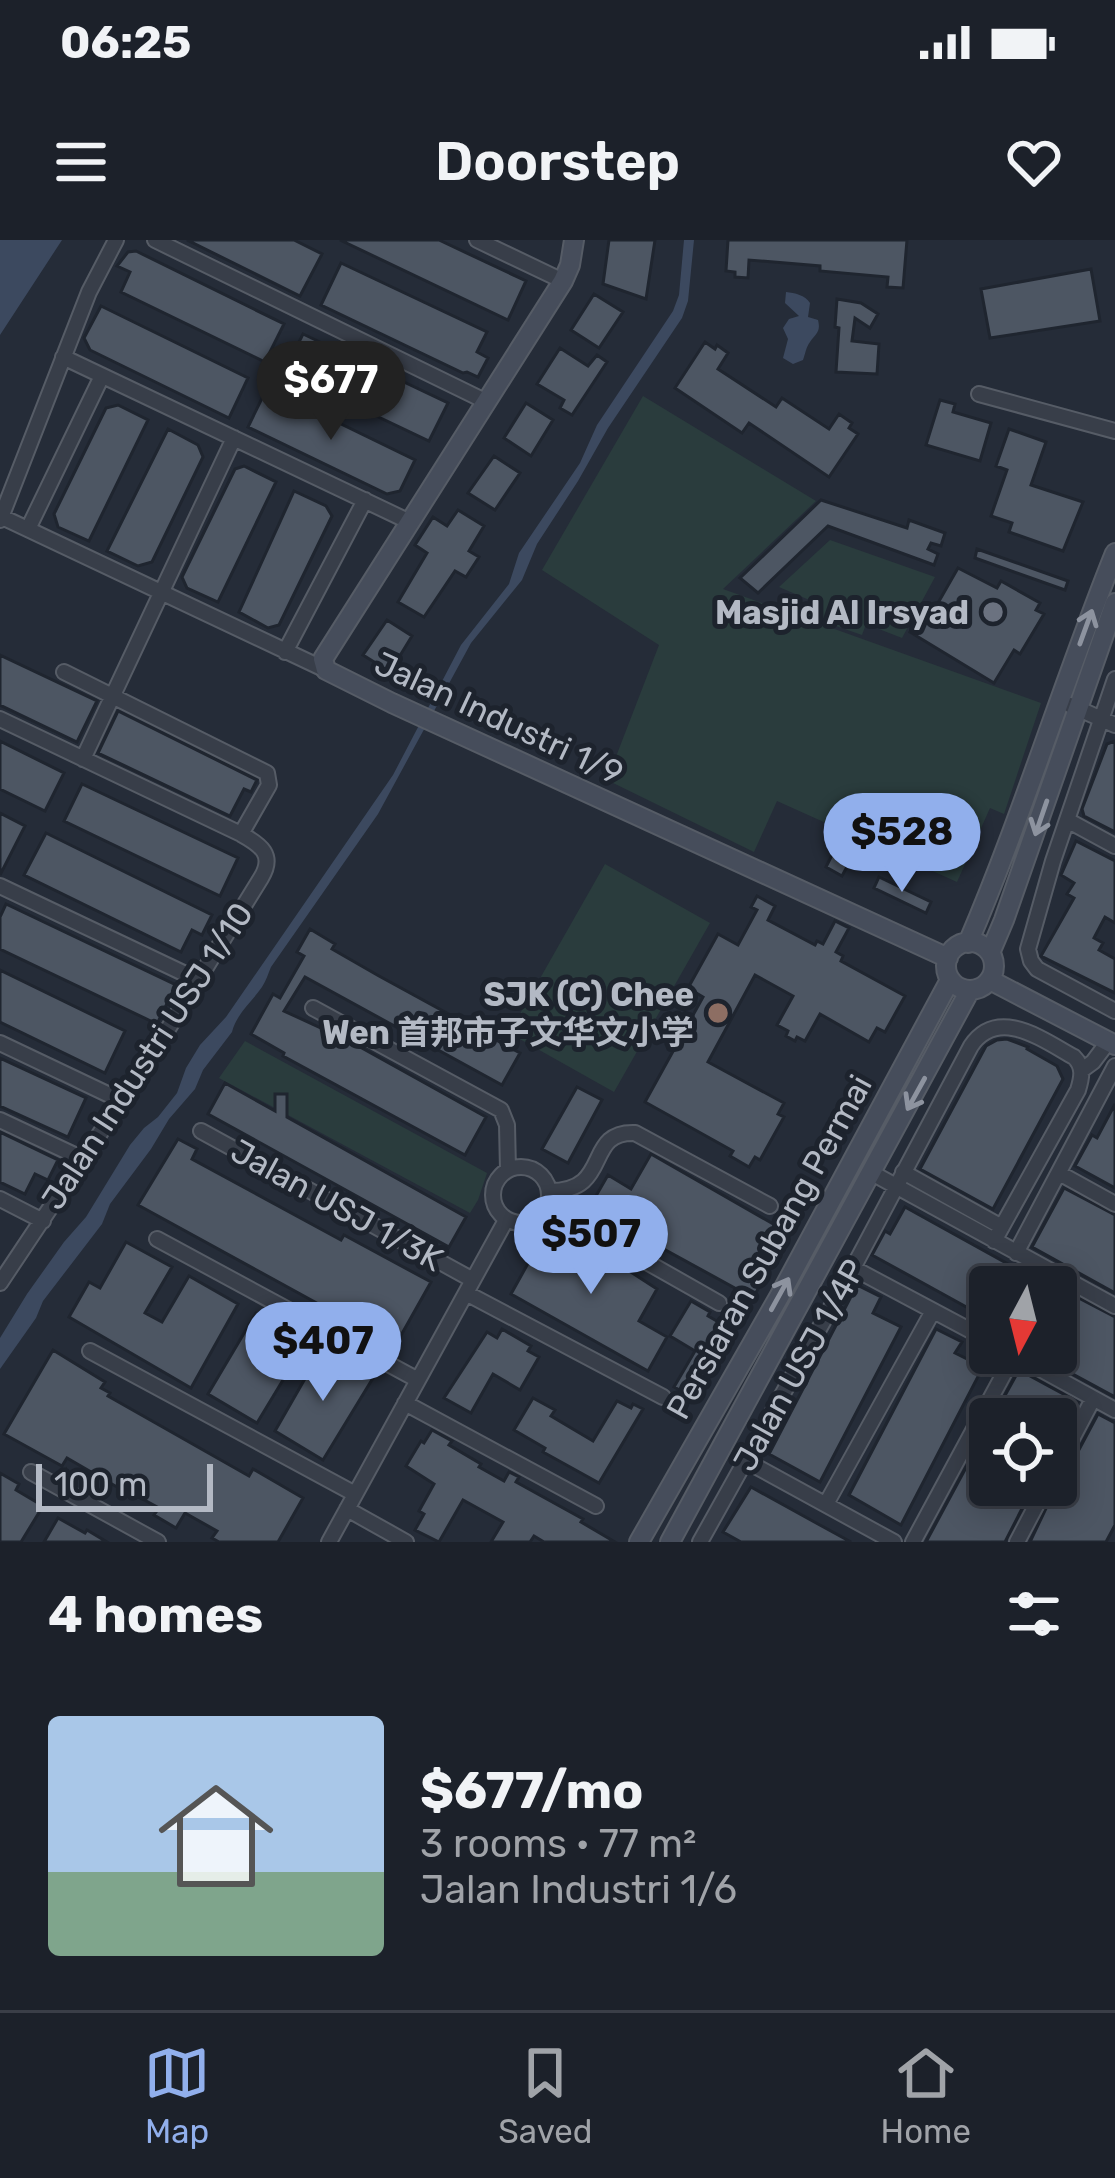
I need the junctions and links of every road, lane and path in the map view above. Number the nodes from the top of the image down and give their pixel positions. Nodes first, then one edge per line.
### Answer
1 (116, 240) edge
2 (155, 240) edge
3 (477, 240) edge
4 (574, 240) edge
5 (563, 281) junction
6 (63, 357) junction
7 (103, 376) junction
8 (979, 394) dead end
9 (487, 401) junction
10 (1115, 431) edge
11 (234, 438) junction
12 (364, 500) junction
13 (1, 519) edge
14 (410, 522) junction
15 (28, 529) junction
16 (1115, 553) edge
17 (162, 594) junction
18 (1115, 603) edge
19 (285, 652) junction
20 (326, 670) junction
21 (64, 673) dead end
22 (1115, 679) edge
23 (111, 695) junction
24 (1069, 705) junction
25 (0, 719) edge
26 (1108, 721) edge
27 (83, 759) junction
28 (1066, 820) junction
29 (242, 834) junction
30 (1115, 845) edge
31 (0, 886) edge
32 (968, 943) junction
33 (990, 952) junction
34 (948, 958) junction
35 (198, 980) junction
36 (950, 980) junction
37 (990, 980) junction
38 (970, 990) junction
39 (313, 1008) dead end
40 (1115, 1011) edge
41 (0, 1043) edge
42 (1112, 1044) edge
43 (1082, 1070) junction
44 (1114, 1072) edge
45 (122, 1101) junction
46 (0, 1120) edge
47 (201, 1131) dead end
48 (82, 1159) junction
49 (508, 1170) junction
50 (872, 1173) junction
51 (1059, 1173) junction
52 (899, 1179) junction
53 (0, 1199) edge
54 (549, 1199) junction
55 (1115, 1204) edge
56 (770, 1206) dead end
57 (43, 1220) junction
58 (506, 1220) junction
59 (998, 1234) junction
60 (157, 1238) dead end
61 (1016, 1252) junction
62 (6, 1264) edge
63 (1042, 1266) edge
64 (853, 1268) junction
65 (0, 1283) edge
66 (1077, 1285) edge
67 (469, 1286) junction
68 (719, 1303) dead end
69 (1115, 1306) edge
70 (933, 1311) junction
71 (969, 1330) edge
72 (90, 1352) dead end
73 (1002, 1374) edge
74 (1048, 1374) edge
75 (418, 1380) junction
76 (663, 1397) dead end
77 (1093, 1399) junction
78 (405, 1402) junction
79 (1115, 1410) edge
80 (1077, 1429) edge
81 (746, 1461) junction
82 (31, 1472) dead end
83 (355, 1494) junction
84 (826, 1504) junction
85 (596, 1506) dead end
86 (1037, 1506) edge
87 (347, 1509) junction
88 (702, 1541) edge
89 (158, 1542) edge
90 (329, 1542) edge
91 (406, 1542) edge
92 (639, 1542) edge
93 (670, 1542) edge
94 (894, 1542) edge
95 (914, 1542) edge
96 (1017, 1542) edge

1 - 6 street
2 - 9 street
3 - 5 street
4 - 5 main road
5 - 9 main road
6 - 7 street
6 - 13 street
7 - 11 street
7 - 15 street
8 - 10 street
9 - 14 main road
11 - 12 street
11 - 17 street
12 - 14 street
12 - 19 street
13 - 15 street, Jalan Industri 1/9
14 - 20 main road
15 - 17 street, Jalan Industri 1/9
24 -> 16 main road
17 - 19 street, Jalan Industri 1/9
17 - 23 street
18 - 24 main road
19 - 20 street, Jalan Industri 1/9
20 - 34 main road, Jalan Industri 1/9
21 - 23 street
22 - 26 street
23 - 27 street
23 - 29 street
24 - 26 street
24 - 32 main road
24 -> 33 main road
25 - 27 street
26 - 28 street
27 - 29 street
28 - 30 street
28 - 40 street
29 - 35 street, Jalan Industri USJ 1/10
31 - 35 street
32 - 33 main road
32 - 34 main road
33 - 37 main road
34 - 36 main road
35 - 45 street, Jalan Industri USJ 1/10
36 - 38 main road
92 -> 36 main road, Persiaran Subang Permai
37 - 38 main road
37 - 42 main road
38 -> 50 main road, Persiaran Subang Permai
39 - 49 street
41 - 45 street
42 - 43 street
43 - 52 street, Jalan USJ 1/4P
43 - 59 street
44 - 51 street
45 - 48 street, Jalan Industri USJ 1/10
46 - 48 street
47 - 67 street, Jalan USJ 1/3K
48 - 57 street, Jalan Industri USJ 1/10
49 - 54 street
49 - 58 street
50 - 52 street
50 - 93 main road, Persiaran Subang Permai
51 - 55 street
51 - 61 street
52 - 59 street
52 - 64 street, Jalan USJ 1/4P
53 - 57 street
54 - 56 street
54 - 58 street
54 - 68 street
57 - 62 street, Jalan Industri USJ 1/10
58 - 67 street
59 - 61 street
60 - 75 street
61 - 63 street
62 - 65 street, Jalan Industri USJ 1/10
64 - 70 street
64 - 81 street, Jalan USJ 1/4P
66 - 69 street
67 - 75 street
67 - 76 street, Jalan USJ 1/3K
70 - 71 street
70 - 84 street
72 - 83 street
73 - 95 street
74 - 77 street
75 - 78 street
77 - 79 street
77 - 80 street
78 - 83 street
78 - 85 street
81 - 84 street
81 - 88 street, Jalan USJ 1/4P
82 - 89 street
83 - 87 street
84 - 94 street
86 - 96 street
87 - 90 street
87 - 91 street

